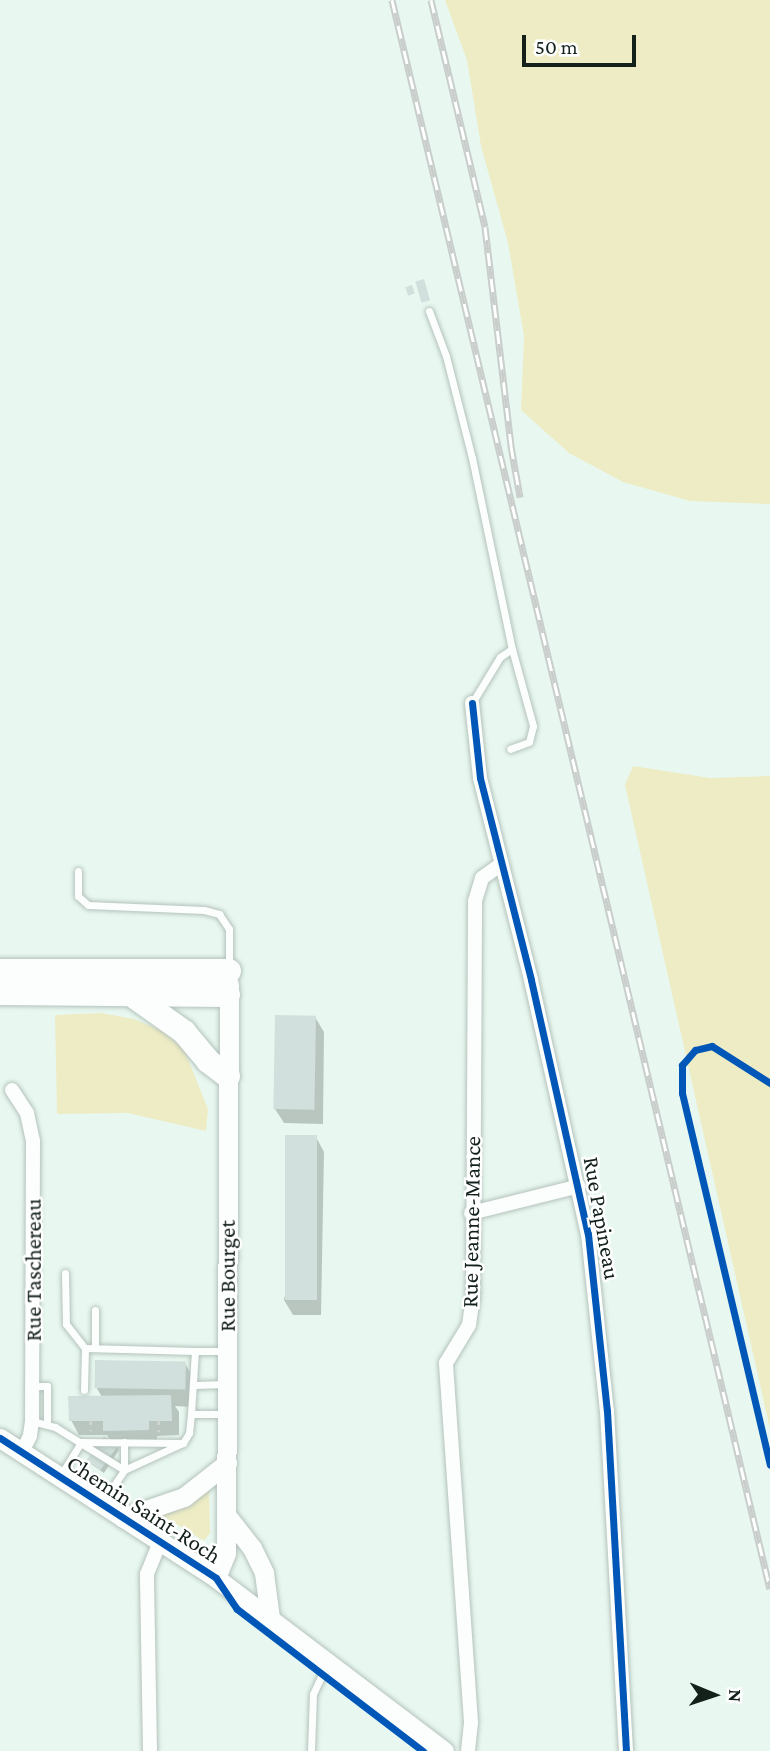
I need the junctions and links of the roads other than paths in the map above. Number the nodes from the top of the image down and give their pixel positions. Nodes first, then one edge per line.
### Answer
1 (429, 311) dead end
2 (512, 649) junction
3 (472, 703) joint
4 (510, 749) dead end
5 (500, 864) junction
6 (78, 871) dead end
7 (0, 971) edge
8 (229, 983) junction
9 (0, 993) edge
10 (132, 995) junction
11 (228, 1076) junction
12 (12, 1090) dead end
13 (579, 1186) junction
14 (471, 1213) junction
15 (65, 1273) dead end
16 (95, 1310) dead end
17 (85, 1348) junction
18 (95, 1349) junction
19 (195, 1351) junction
20 (227, 1351) junction
21 (227, 1384) junction
22 (195, 1385) junction
23 (84, 1390) dead end
24 (227, 1414) junction
25 (191, 1415) junction
26 (40, 1422) junction
27 (0, 1438) edge
28 (81, 1442) junction
29 (124, 1442) junction
30 (183, 1443) junction
31 (22, 1452) junction
32 (227, 1463) junction
33 (124, 1470) junction
34 (60, 1476) junction
35 (101, 1504) junction
36 (227, 1516) junction
37 (123, 1518) junction
38 (160, 1542) junction
39 (216, 1578) junction
40 (270, 1618) junction
41 (328, 1663) junction
42 (150, 1751) edge
43 (311, 1751) edge
44 (444, 1751) edge
45 (468, 1751) edge
46 (626, 1751) edge

1 - 2 lane
2 - 3 lane
2 - 4 lane
3 - 5 street, Rue Papineau
5 - 13 street, Rue Papineau
5 - 14 street, Rue Jeanne-Mance
6 - 8 lane
7 - 8 highway
8 - 10 highway
8 - 11 main road, Rue Bourget
9 - 10 highway
10 - 11 highway
11 - 20 main road, Rue Bourget
12 - 26 street, Rue Taschereau
13 - 14 street
13 - 46 street, Rue Papineau
14 - 45 street, Rue Jeanne-Mance
15 - 17 lane
16 - 18 lane
17 - 18 lane
17 - 23 lane
18 - 19 lane
19 - 20 lane
19 - 22 lane
20 - 21 main road, Rue Bourget
21 - 22 lane
21 - 24 main road, Rue Bourget
22 - 25 lane
24 - 25 lane
24 - 32 main road, Rue Bourget
25 - 30 lane
26 - 28 lane
26 - 31 street, Rue Taschereau
27 - 31 main road, Chemin Saint-Roch
28 - 29 lane
28 - 33 lane
28 - 34 lane
29 - 30 lane
29 - 33 lane
30 - 33 lane
31 - 34 main road, Chemin Saint-Roch
32 - 36 main road, Rue Bourget
32 - 37 main road
33 - 35 lane
34 - 35 main road, Chemin Saint-Roch
35 - 37 main road, Chemin Saint-Roch
36 - 39 main road, Rue Bourget
36 - 40 main road
37 - 38 main road, Chemin Saint-Roch
38 - 39 main road, Chemin Saint-Roch
38 - 42 street
39 - 40 main road, Chemin Saint-Roch
40 - 41 main road, Chemin Saint-Roch
41 - 43 lane
41 - 44 main road, Chemin Saint-Roch

